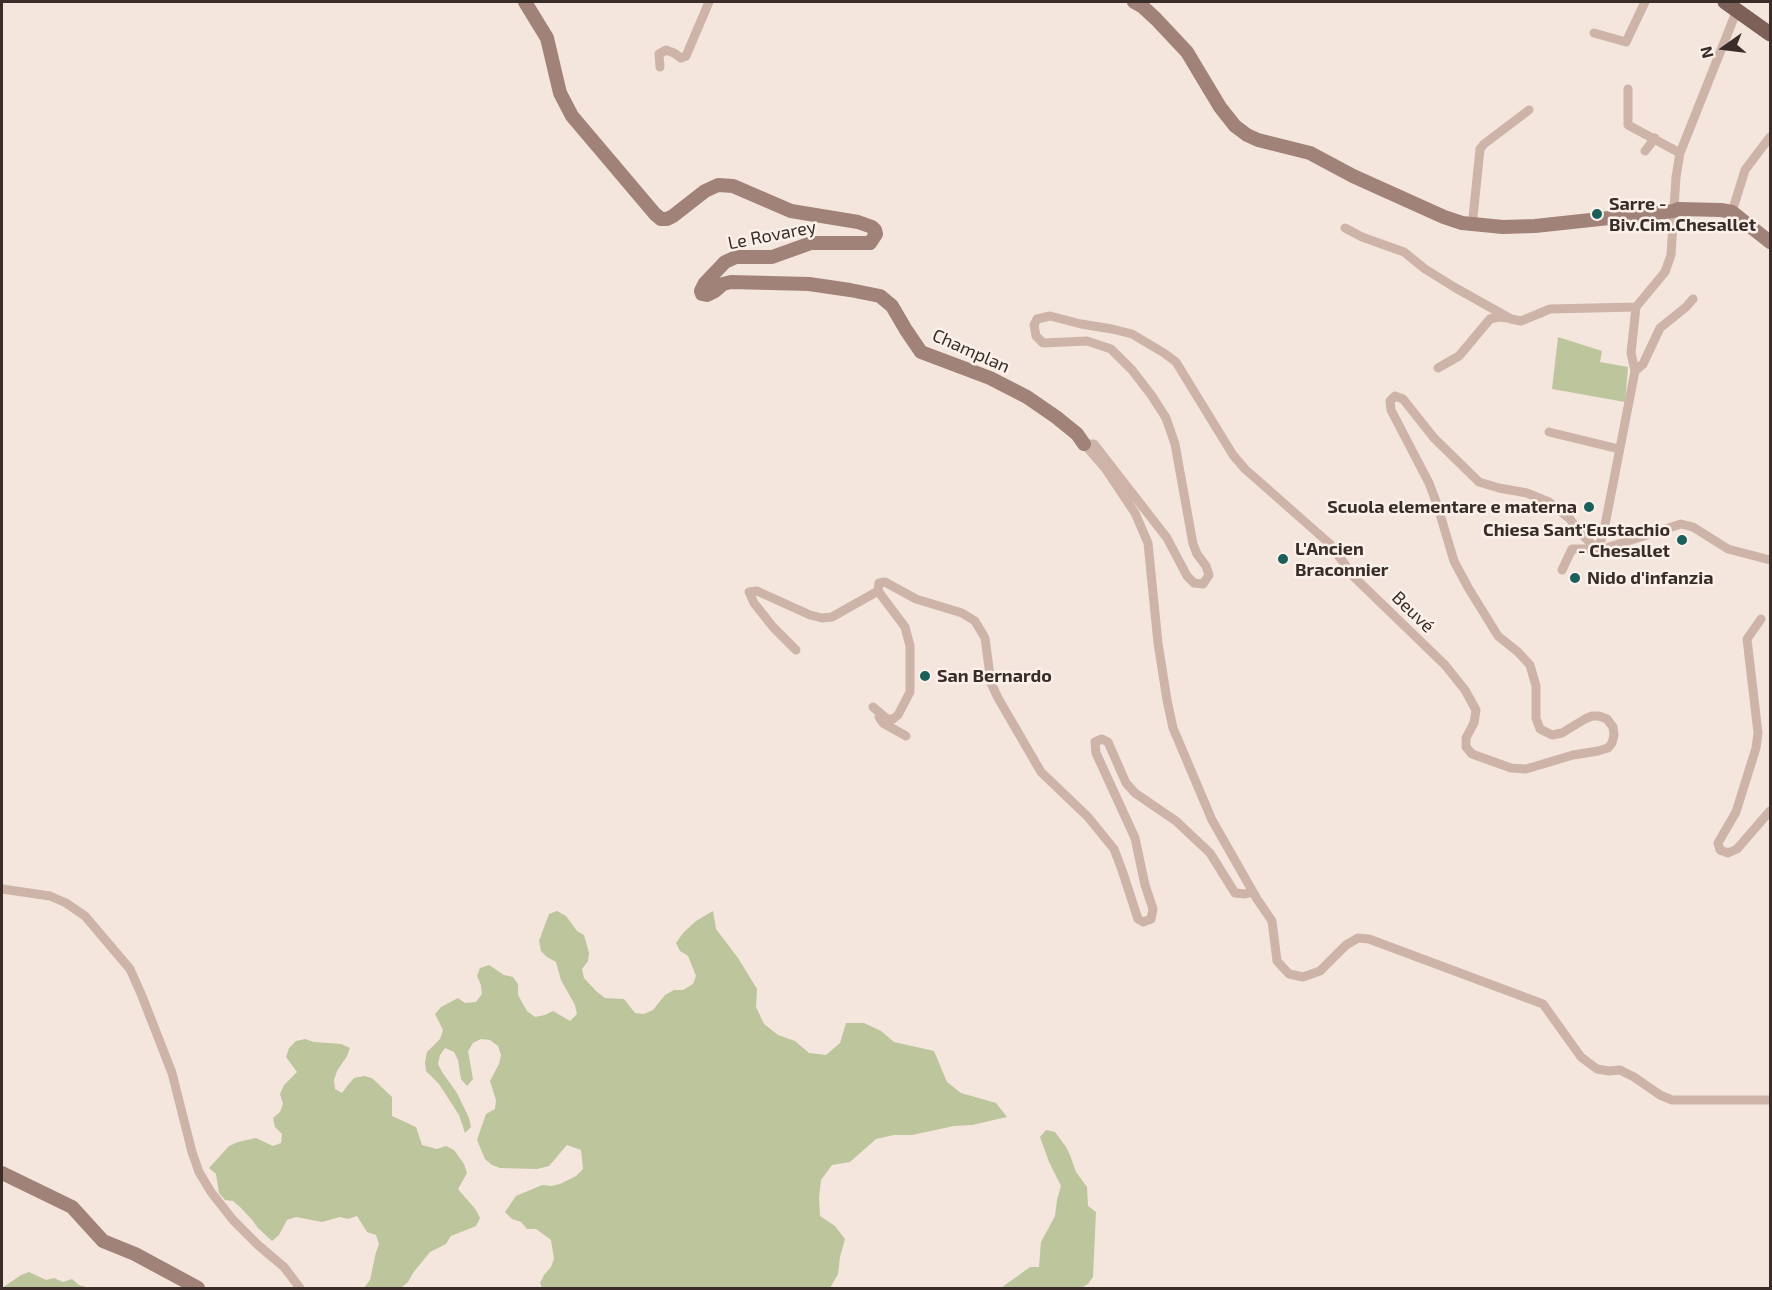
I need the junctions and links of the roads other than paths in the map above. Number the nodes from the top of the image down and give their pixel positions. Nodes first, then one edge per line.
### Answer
1 (525, 2) edge
2 (709, 2) edge
3 (1134, 2) edge
4 (1645, 2) edge
5 (1731, 6) edge
6 (1594, 33) dead end
7 (1770, 34) edge
8 (660, 67) dead end
9 (1628, 89) dead end
10 (1529, 110) dead end
11 (1770, 137) edge
12 (1655, 138) junction
13 (1644, 151) dead end
14 (1680, 153) junction
15 (1674, 211) junction
16 (1732, 212) junction
17 (1471, 225) junction
18 (1345, 228) dead end
19 (1770, 242) edge
20 (850, 290) joint
21 (1693, 299) dead end
22 (1636, 307) junction
23 (1510, 319) junction
24 (1438, 368) dead end
25 (1635, 371) junction
26 (1549, 432) dead end
27 (1084, 444) junction
28 (1619, 449) junction
29 (1596, 548) junction
30 (1770, 560) edge
31 (1562, 570) dead end
32 (878, 591) junction
33 (1761, 619) dead end
34 (796, 650) dead end
35 (906, 736) dead end
36 (1770, 811) edge
37 (2, 889) edge
38 (1253, 892) junction
39 (1770, 1100) edge
40 (2, 1173) edge
41 (198, 1288) edge
42 (300, 1288) edge

1 - 20 street, Le Rovarey
2 - 8 street
3 - 17 street
4 - 6 street
5 - 7 main road
5 - 14 street
9 - 12 street
10 - 17 street
11 - 16 street
12 - 13 street
12 - 14 street
14 - 15 street
15 - 16 street
15 - 17 street
15 - 22 street
16 - 19 street
18 - 23 street
20 - 27 street, Champlan
21 - 25 street
22 - 23 street
22 - 25 street
23 - 24 street
25 - 28 street
26 - 28 street
27 - 29 street, Beuvé
27 - 38 street
28 - 29 street
29 - 30 street
29 - 31 street
32 - 34 street
32 - 35 street
32 - 38 street
33 - 36 street
37 - 42 street
38 - 39 street
40 - 41 street

